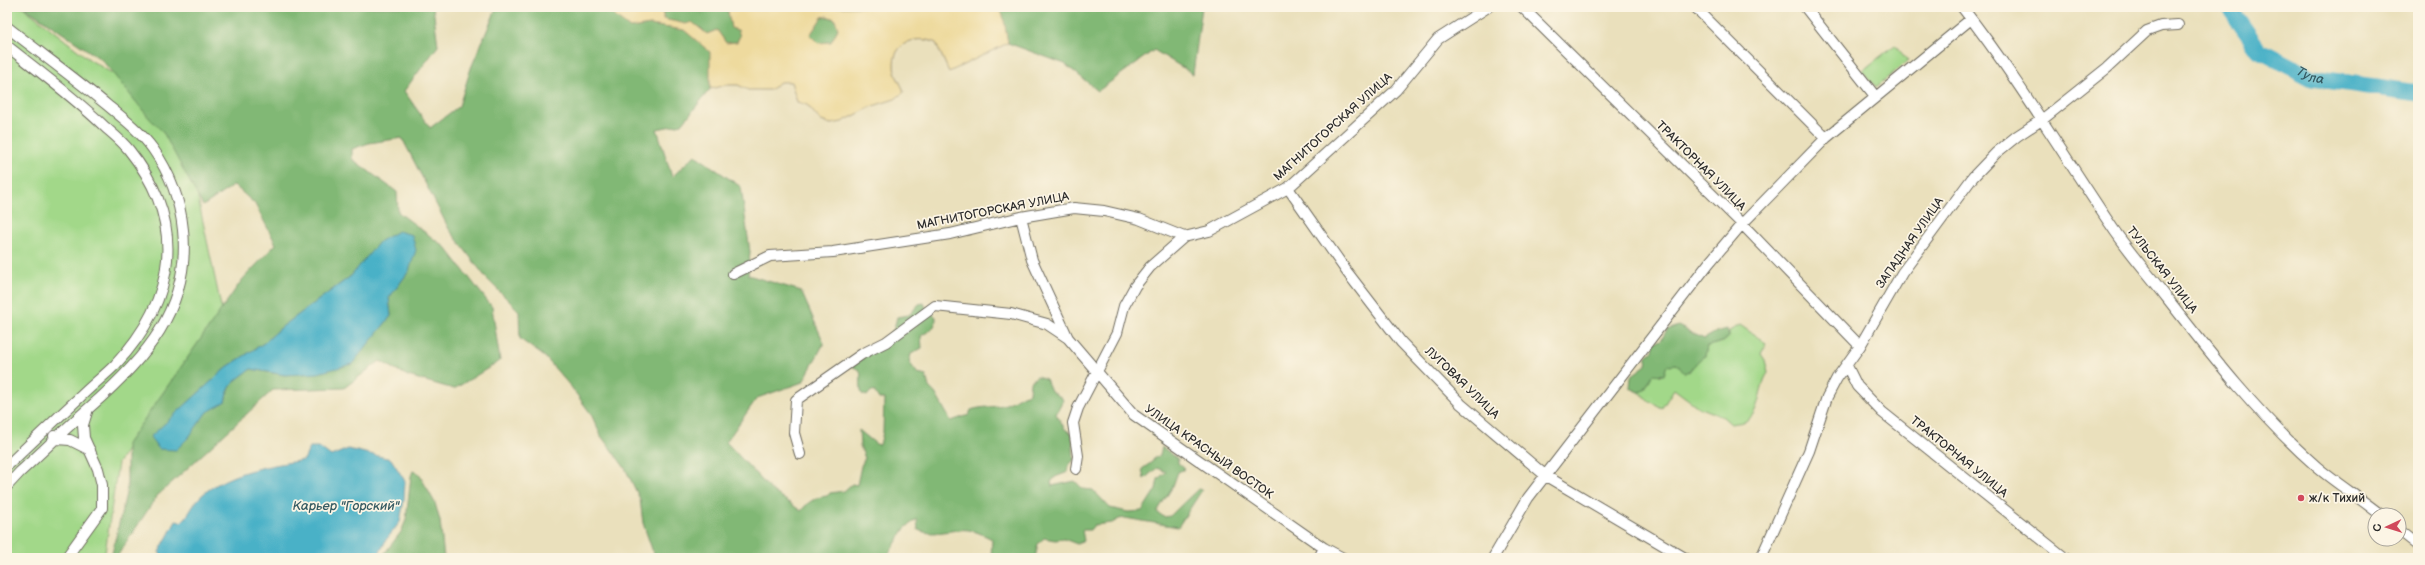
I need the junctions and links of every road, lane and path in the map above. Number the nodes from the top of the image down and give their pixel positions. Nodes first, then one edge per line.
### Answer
1 (1488, 7) edge
2 (1522, 7) edge
3 (1695, 7) edge
4 (1805, 7) edge
5 (1962, 7) edge
6 (1971, 19) junction
7 (2178, 26) dead end
8 (7, 27) edge
9 (7, 46) edge
10 (96, 96) junction
11 (1875, 96) junction
12 (85, 108) junction
13 (2043, 119) junction
14 (1826, 138) junction
15 (1288, 188) junction
16 (1021, 217) junction
17 (1742, 224) junction
18 (1184, 236) junction
19 (733, 274) dead end
20 (1068, 338) junction
21 (1860, 346) junction
22 (115, 365) junction
23 (1847, 366) junction
24 (1098, 372) junction
25 (126, 375) junction
26 (88, 409) junction
27 (47, 428) junction
28 (57, 440) junction
29 (90, 450) junction
30 (800, 454) dead end
31 (7, 466) edge
32 (1076, 469) dead end
33 (1546, 476) junction
34 (7, 486) edge
35 (2370, 507) edge
36 (2407, 537) edge
37 (2418, 546) edge
38 (1324, 548) junction
39 (66, 558) edge
40 (1319, 558) edge
41 (1343, 558) edge
42 (1493, 558) edge
43 (1685, 558) edge
44 (1761, 558) edge
45 (2064, 558) edge

1 - 15 street, МАГНИТОГОРСКАЯ УЛИЦА
2 - 17 street, ТРАКТОРНАЯ УЛИЦА
3 - 14 street
4 - 11 street
5 - 6 street, ТУЛЬСКАЯ УЛИЦА
6 - 11 street
6 - 13 street, ТУЛЬСКАЯ УЛИЦА
7 - 13 street, ЗАПАДНАЯ УЛИЦА
8 - 10 street
9 - 12 street
10 - 12 street
10 - 25 street
11 - 14 street
12 - 22 street
13 - 21 street, ЗАПАДНАЯ УЛИЦА
13 - 35 street, ТУЛЬСКАЯ УЛИЦА
14 - 17 street
15 - 18 street, МАГНИТОГОРСКАЯ УЛИЦА
15 - 33 street, ЛУГОВАЯ УЛИЦА
16 - 18 street, МАГНИТОГОРСКАЯ УЛИЦА
16 - 19 street, МАГНИТОГОРСКАЯ УЛИЦА
16 - 20 street, УЛИЦА КРАСНЫЙ ВОСТОК
17 - 21 street, ТРАКТОРНАЯ УЛИЦА
17 - 33 street
18 - 24 street
20 - 24 street, УЛИЦА КРАСНЫЙ ВОСТОК
20 - 30 street
21 - 23 street, ЗАПАДНАЯ УЛИЦА
22 - 25 street
22 - 27 street
23 - 44 street, ЗАПАДНАЯ УЛИЦА
23 - 45 street, ТРАКТОРНАЯ УЛИЦА
24 - 32 street
24 - 38 street, УЛИЦА КРАСНЫЙ ВОСТОК
25 - 26 street
26 - 28 street
26 - 29 street
27 - 28 street
27 - 31 street
28 - 29 street
28 - 34 street
29 - 39 street
33 - 42 street
33 - 43 street, ЛУГОВАЯ УЛИЦА
36 - 37 street
38 - 40 street
38 - 41 street, УЛИЦА КРАСНЫЙ ВОСТОК

